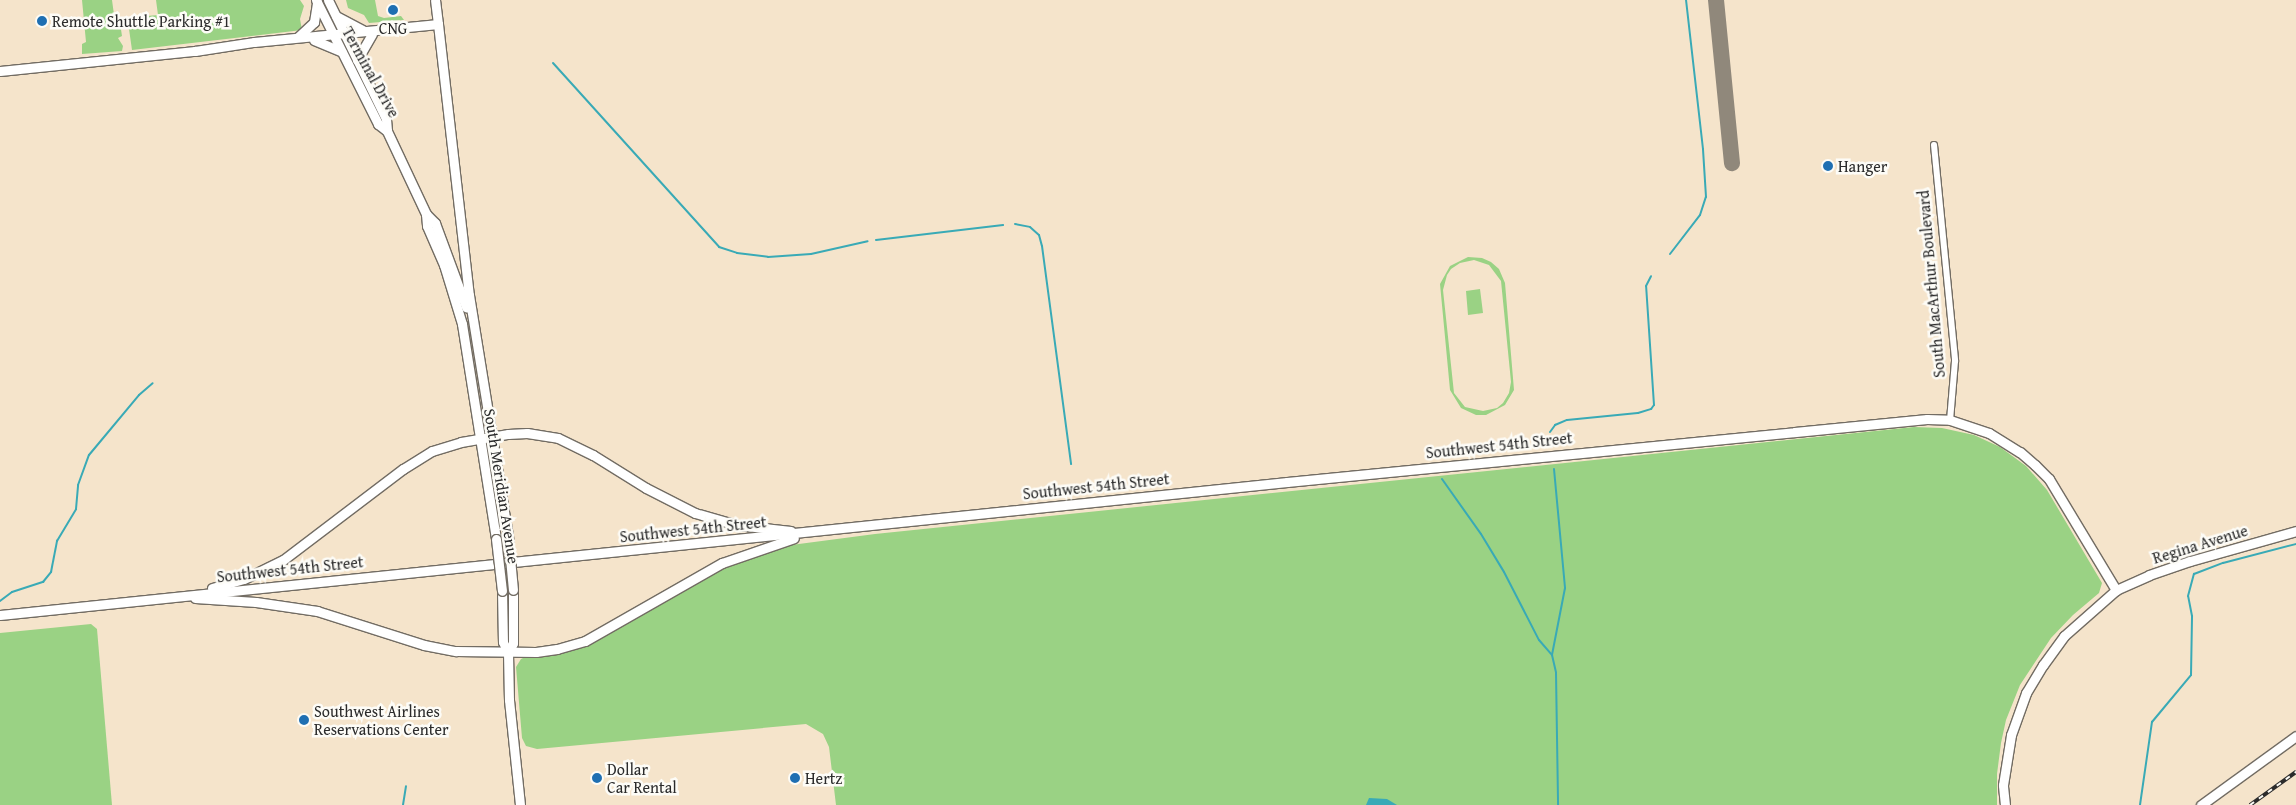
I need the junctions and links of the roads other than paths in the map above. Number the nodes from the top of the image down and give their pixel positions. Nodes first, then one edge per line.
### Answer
1 (328, 0) edge
2 (435, 0) edge
3 (316, 1) edge
4 (336, 16) junction
5 (438, 24) junction
6 (393, 29) junction
7 (362, 30) junction
8 (345, 34) junction
9 (372, 34) junction
10 (334, 35) junction
11 (298, 37) junction
12 (314, 40) junction
13 (242, 45) junction
14 (342, 52) junction
15 (357, 60) junction
16 (0, 71) edge
17 (387, 131) junction
18 (1934, 145) dead end
19 (426, 214) junction
20 (462, 324) joint
21 (476, 341) junction
22 (1950, 420) junction
23 (493, 436) junction
24 (481, 439) junction
25 (2296, 531) edge
26 (812, 532) junction
27 (2116, 590) junction
28 (165, 597) junction
29 (0, 615) edge
30 (508, 653) junction
31 (2296, 736) edge
32 (520, 805) edge
33 (2005, 805) edge
34 (2201, 805) edge

1 - 4 main road, Terminal Drive
2 - 5 main road
3 - 10 main road, Terminal Drive
3 - 11 main road
4 - 7 main road
4 - 8 main road, Terminal Drive
5 - 6 main road
5 - 21 main road
6 - 7 main road
6 - 9 main road
7 - 8 main road
8 - 9 main road
8 - 10 main road
8 - 15 main road, Terminal Drive
9 - 15 main road
10 - 11 main road
10 - 12 main road
10 - 14 main road, Terminal Drive
11 - 13 main road
12 - 13 main road
12 - 14 main road
13 - 16 main road
14 - 17 main road, Terminal Drive
15 - 17 main road, Terminal Drive
17 - 19 main road, Terminal Drive
18 - 22 street, South MacArthur Boulevard
19 - 20 main road, Terminal Drive
19 - 21 main road, Terminal Drive
20 - 24 main road, South Meridian Avenue
21 - 23 main road, South Meridian Avenue
22 - 26 main road, Southwest 54th Street
22 - 27 main road, Southwest 54th Street
23 - 24 main road
23 - 26 main road
23 - 30 main road, South Meridian Avenue, bridge
24 - 28 main road
24 - 30 main road, South Meridian Avenue, bridge
25 - 27 main road, Regina Avenue
26 - 28 main road, Southwest 54th Street
26 - 30 main road
27 - 33 main road
28 - 29 main road, Southwest 54th Street
28 - 30 main road
30 - 32 main road, South Meridian Avenue
31 - 34 main road

